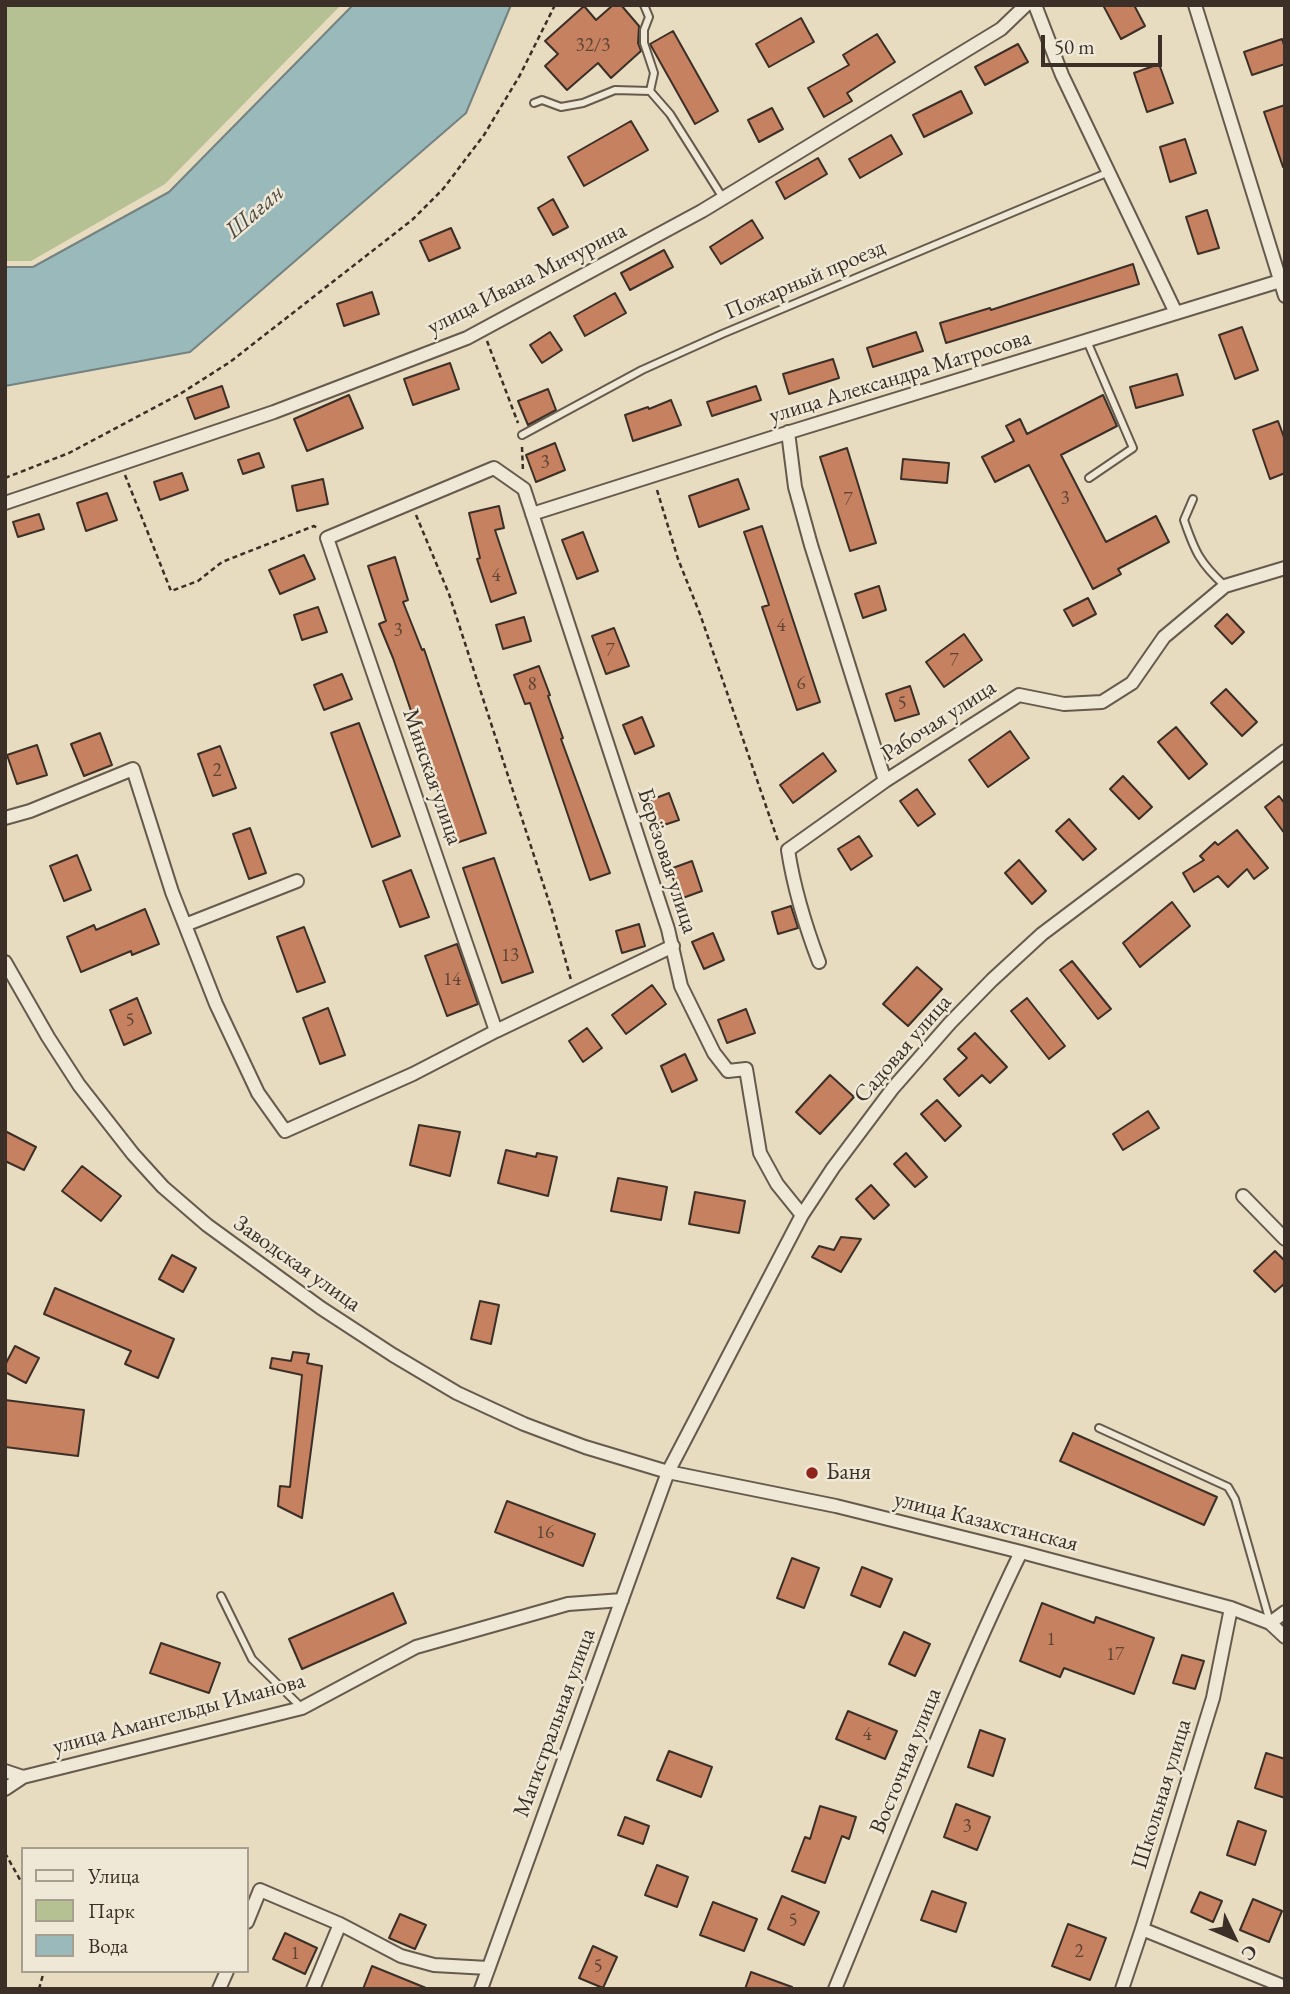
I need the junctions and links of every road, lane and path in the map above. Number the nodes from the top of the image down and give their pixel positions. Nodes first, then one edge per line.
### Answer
1 (555, 5) edge
2 (644, 5) edge
3 (1026, 5) edge
4 (1035, 5) edge
5 (1195, 5) edge
6 (650, 91) junction
7 (534, 103) dead end
8 (1109, 172) junction
9 (723, 198) junction
10 (1280, 281) junction
11 (1285, 296) edge
12 (1176, 313) junction
13 (483, 330) junction
14 (1087, 341) junction
15 (788, 432) junction
16 (522, 435) junction
17 (120, 464) junction
18 (653, 477) junction
19 (5, 478) edge
20 (1089, 478) dead end
21 (524, 489) junction
22 (1193, 499) dead end
23 (410, 502) junction
24 (5, 503) edge
25 (532, 514) junction
26 (327, 538) junction
27 (1285, 568) edge
28 (1225, 586) junction
29 (1285, 751) edge
30 (885, 781) junction
31 (5, 818) edge
32 (788, 850) junction
33 (297, 881) dead end
34 (186, 925) junction
35 (673, 946) junction
36 (5, 962) edge
37 (819, 962) dead end
38 (574, 993) junction
39 (496, 1031) junction
40 (1243, 1196) dead end
41 (802, 1215) junction
42 (1285, 1239) edge
43 (1099, 1428) dead end
44 (668, 1472) junction
45 (1021, 1552) junction
46 (221, 1595) dead end
47 (622, 1600) junction
48 (1231, 1608) junction
49 (1285, 1612) edge
50 (1270, 1623) junction
51 (1285, 1637) edge
52 (302, 1708) junction
53 (5, 1771) edge
54 (23, 1777) junction
55 (5, 1789) edge
56 (5, 1853) edge
57 (21, 1881) edge
58 (248, 1920) edge
59 (340, 1924) junction
60 (1142, 1929) junction
61 (488, 1968) junction
62 (226, 1973) edge
63 (1278, 1987) edge
64 (219, 1989) edge
65 (313, 1989) edge
66 (481, 1989) edge
67 (835, 1989) edge
68 (1122, 1989) edge

1 - 19 path
2 - 6 lane
3 - 9 street, улица Ивана Мичурина
4 - 8 street
5 - 10 street
6 - 7 lane
6 - 9 lane
8 - 12 street
8 - 16 lane, Пожарный проезд
9 - 13 street, улица Ивана Мичурина
10 - 11 street
10 - 12 street, улица Александра Матросова
12 - 14 street, улица Александра Матросова
13 - 16 path
13 - 17 street, улица Ивана Мичурина
14 - 15 street, улица Александра Матросова
14 - 20 lane
15 - 18 street, улица Александра Матросова
15 - 30 street
16 - 21 path
17 - 24 street, улица Ивана Мичурина
17 - 26 path
18 - 25 street, улица Александра Матросова
18 - 32 path
21 - 23 street
21 - 25 street, Берёзовая улица
22 - 28 lane
23 - 26 street
23 - 38 path
25 - 35 street, Берёзовая улица
26 - 39 street, Минская улица
27 - 28 street, Рабочая улица
28 - 30 street, Рабочая улица
29 - 41 street, Садовая улица
30 - 32 street, Рабочая улица
31 - 34 street
32 - 37 street
33 - 34 street
34 - 39 street
35 - 38 street
35 - 41 street, Берёзовая улица
36 - 44 street, Заводская улица
38 - 39 street
40 - 42 street
41 - 44 street, Садовая улица
43 - 50 lane
44 - 45 street, улица Казахстанская
44 - 47 street, Магистральная улица
45 - 48 street, улица Казахстанская
45 - 67 street, Восточная улица
46 - 52 lane
47 - 52 street, улица Амангельды Иманова
47 - 61 street, Магистральная улица
48 - 50 street, улица Казахстанская
48 - 60 street, Школьная улица
49 - 50 street
50 - 51 street, улица Казахстанская
52 - 54 street, улица Амангельды Иманова
53 - 54 street
54 - 55 street, улица Амангельды Иманова
56 - 57 path
58 - 59 street
59 - 61 street
59 - 65 street
60 - 63 street
60 - 68 street, Школьная улица
61 - 66 street, Магистральная улица
62 - 64 street

